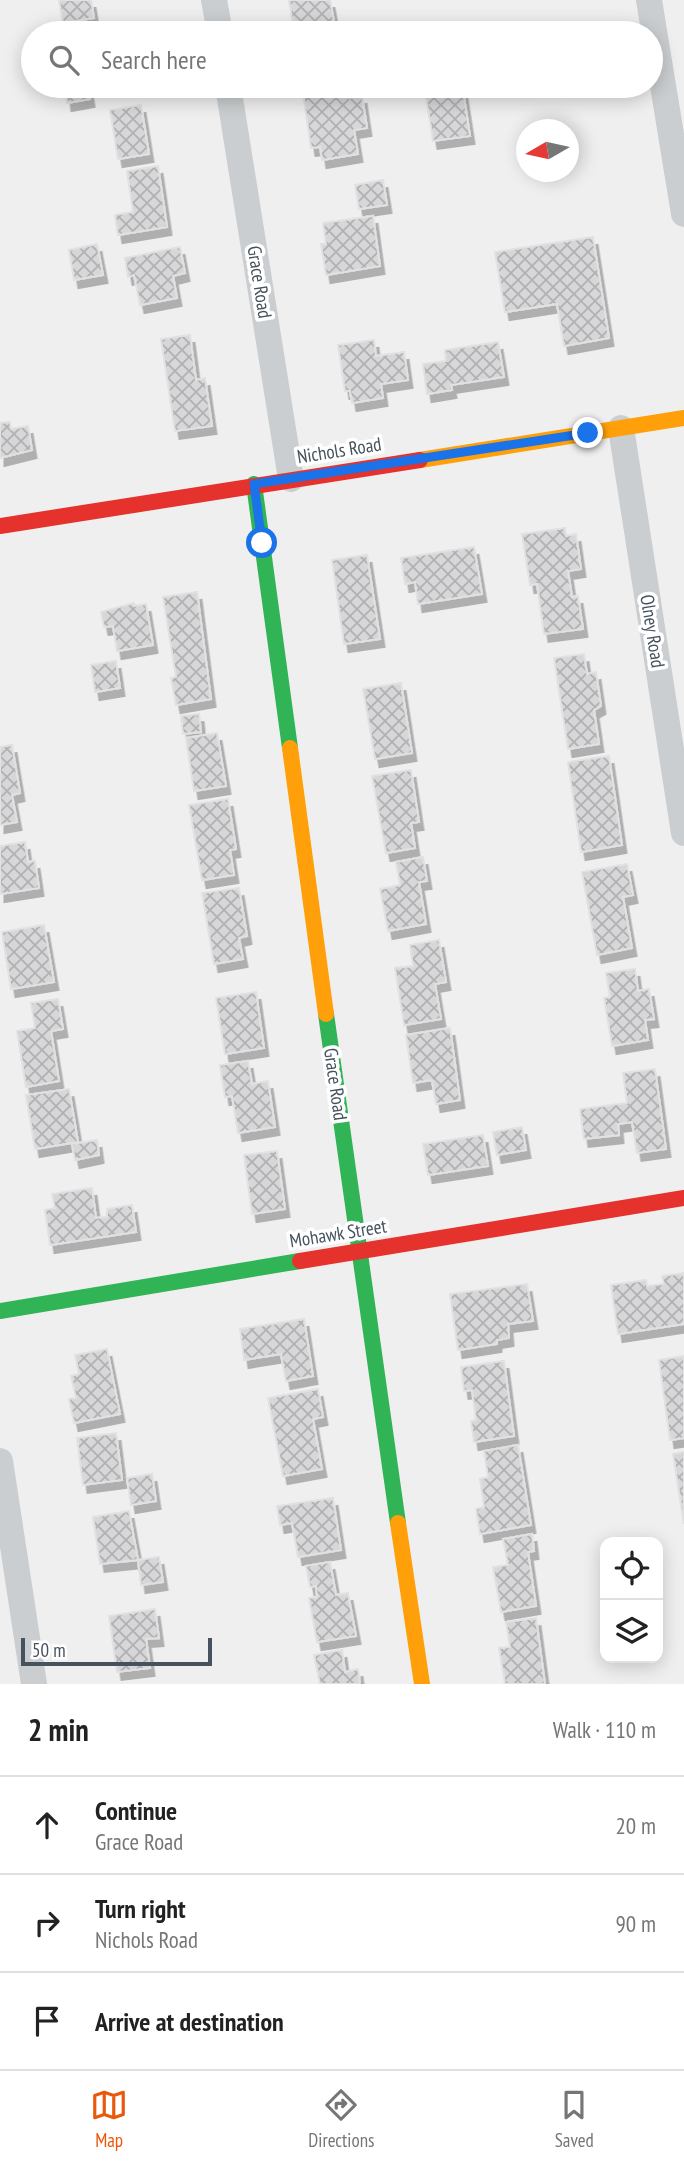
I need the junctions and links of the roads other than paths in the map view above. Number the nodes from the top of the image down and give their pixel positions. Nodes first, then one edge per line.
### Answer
1 (214, 0) edge
2 (649, 0) edge
3 (218, 21) edge
4 (652, 21) edge
5 (663, 86) edge
6 (230, 98) edge
7 (684, 214) edge
8 (684, 418) edge
9 (621, 428) junction
10 (291, 479) junction
11 (254, 484) junction
12 (0, 526) edge
13 (684, 833) edge
14 (684, 1198) edge
15 (358, 1251) junction
16 (0, 1311) edge
17 (0, 1461) edge
18 (34, 1684) edge
19 (422, 1684) edge

1 - 3 street
2 - 4 street
5 - 7 street
6 - 10 street, Grace Road
8 - 9 street, Nichols Road
9 - 10 street, Nichols Road
9 - 13 street, Olney Road
10 - 11 street, Nichols Road
11 - 12 street, Nichols Road
11 - 15 street, Grace Road
14 - 15 street, Mohawk Street
15 - 16 street, Mohawk Street
15 - 19 street, Grace Road
17 - 18 street

